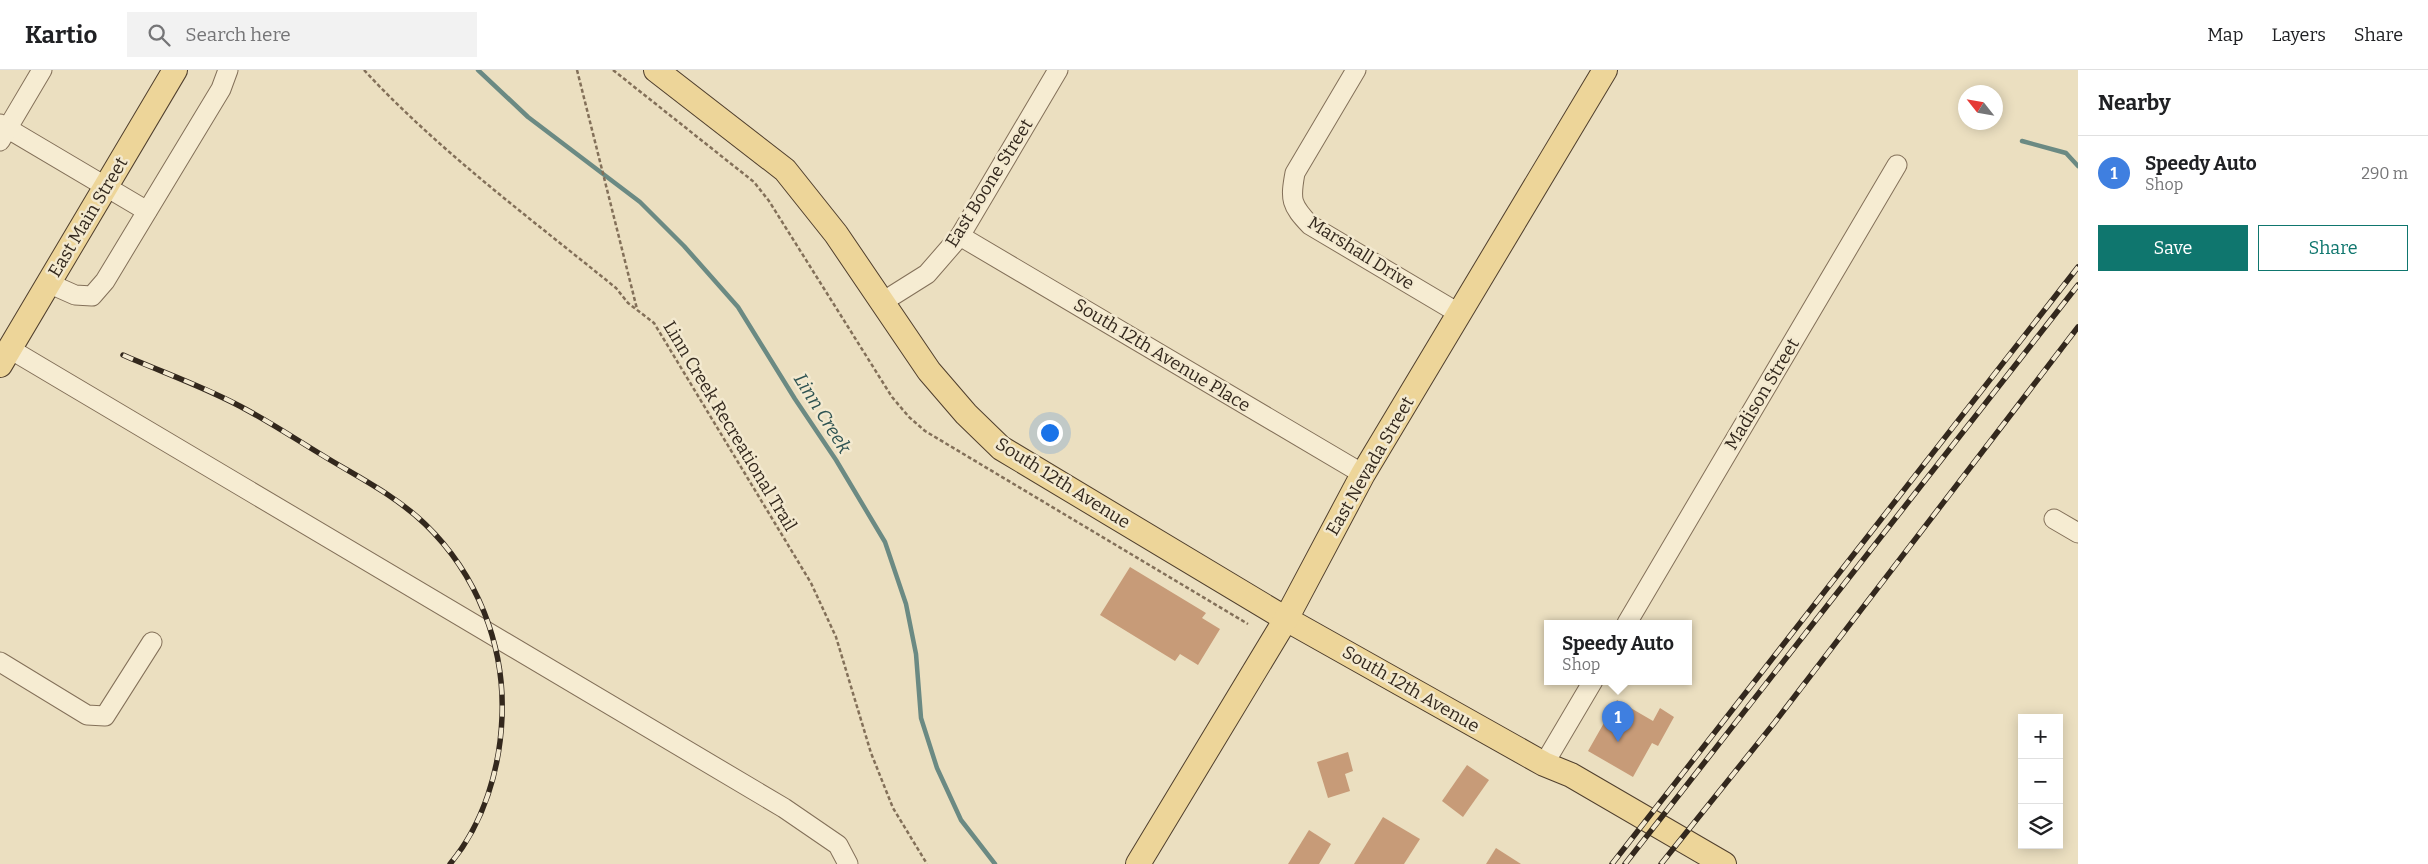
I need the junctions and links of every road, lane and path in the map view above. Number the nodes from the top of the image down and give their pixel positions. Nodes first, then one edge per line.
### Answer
1 (42, 70) edge
2 (175, 70) edge
3 (228, 70) edge
4 (364, 70) edge
5 (577, 70) edge
6 (656, 70) edge
7 (1058, 70) edge
8 (1356, 70) edge
9 (1605, 70) edge
10 (2, 131) edge
11 (1897, 165) dead end
12 (106, 187) junction
13 (147, 211) junction
14 (960, 236) junction
15 (48, 283) junction
16 (884, 301) junction
17 (638, 310) junction
18 (1460, 314) junction
19 (5, 357) edge
20 (1363, 474) junction
21 (2054, 519) dead end
22 (2078, 533) edge
23 (1286, 618) junction
24 (1629, 620) edge
25 (152, 642) dead end
26 (0, 662) edge
27 (1591, 685) edge
28 (1544, 764) junction
29 (848, 864) edge
30 (927, 864) edge
31 (1138, 864) edge
32 (1700, 864) edge
33 (1724, 864) edge

1 - 10 street
2 - 12 main road, East Main Street
3 - 13 street
4 - 17 path, Linn Creek Recreational Trail
5 - 17 path
6 - 16 main road, South 12th Avenue
7 - 14 street, East Boone Street
8 - 18 street, Marshall Drive
9 - 18 main road, East Nevada Street
10 - 12 street
11 - 24 street, Madison Street
12 - 13 street
12 - 15 main road, East Main Street
13 - 15 street
14 - 16 street, East Boone Street
14 - 20 street, South 12th Avenue Place
15 - 19 main road, East Main Street
16 - 23 main road, South 12th Avenue
17 - 30 path, Linn Creek Recreational Trail
18 - 20 main road, East Nevada Street
19 - 29 street
20 - 23 main road, East Nevada Street
21 - 22 street
23 - 28 main road, South 12th Avenue
23 - 31 main road, East Nevada Street
25 - 26 street
27 - 28 street
28 - 32 main road, South 12th Avenue
28 - 33 main road, South 12th Avenue

